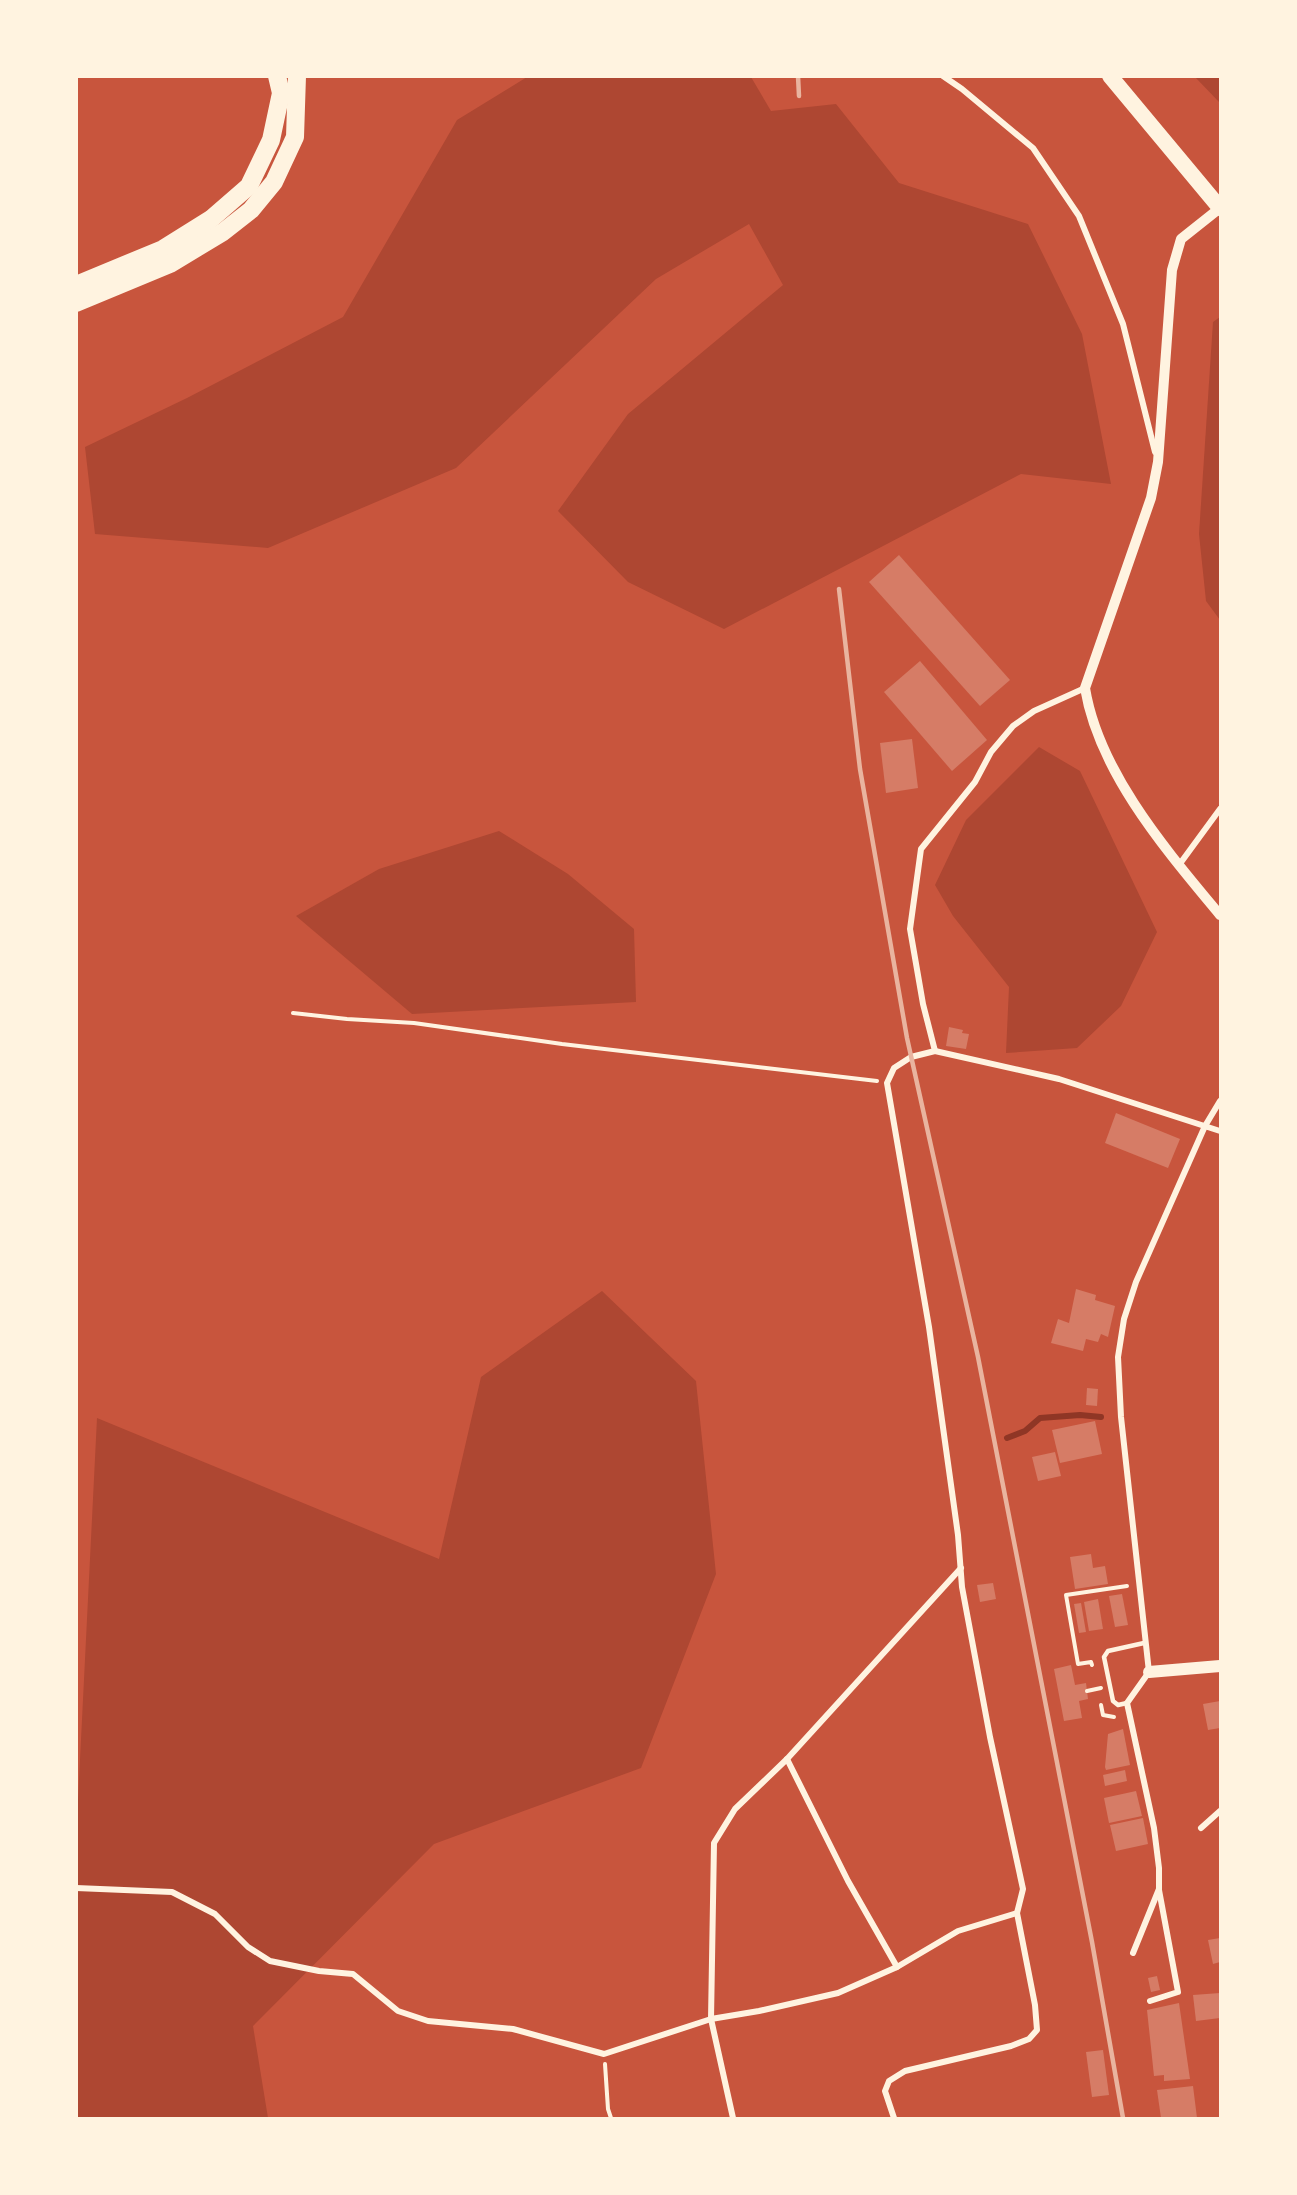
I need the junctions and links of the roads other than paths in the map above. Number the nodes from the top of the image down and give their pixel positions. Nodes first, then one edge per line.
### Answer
1 (277, 76) edge
2 (297, 76) edge
3 (943, 76) edge
4 (1110, 76) edge
5 (1221, 208) edge
6 (76, 285) edge
7 (76, 303) edge
8 (1158, 462) junction
9 (1085, 688) junction
10 (1221, 809) edge
11 (1179, 865) junction
12 (1221, 915) edge
13 (935, 1052) junction
14 (1221, 1101) edge
15 (1205, 1126) junction
16 (1221, 1131) edge
17 (962, 1568) junction
18 (1144, 1643) junction
19 (1221, 1666) edge
20 (1149, 1672) junction
21 (1127, 1703) junction
22 (786, 1759) junction
23 (1221, 1811) edge
24 (1201, 1828) dead end
25 (76, 1888) edge
26 (1159, 1889) junction
27 (1017, 1913) junction
28 (1133, 1953) dead end
29 (897, 1967) junction
30 (1150, 2001) dead end
31 (711, 2019) junction
32 (733, 2118) edge
33 (894, 2118) edge

1 - 6 highway
2 - 7 highway
3 - 8 street
4 - 5 highway
5 - 8 street
8 - 9 street
9 - 11 street
9 - 13 street
10 - 11 street
11 - 12 street
13 - 15 street
13 - 17 street
14 - 15 street
15 - 16 street
15 - 18 street
17 - 22 street
17 - 27 street
18 - 20 street
18 - 21 lane
19 - 20 main road
20 - 21 street
21 - 26 street
22 - 29 street
22 - 31 street
23 - 24 street
25 - 31 street
26 - 28 street
26 - 30 street
27 - 29 street
27 - 33 street
29 - 31 street
31 - 32 street

